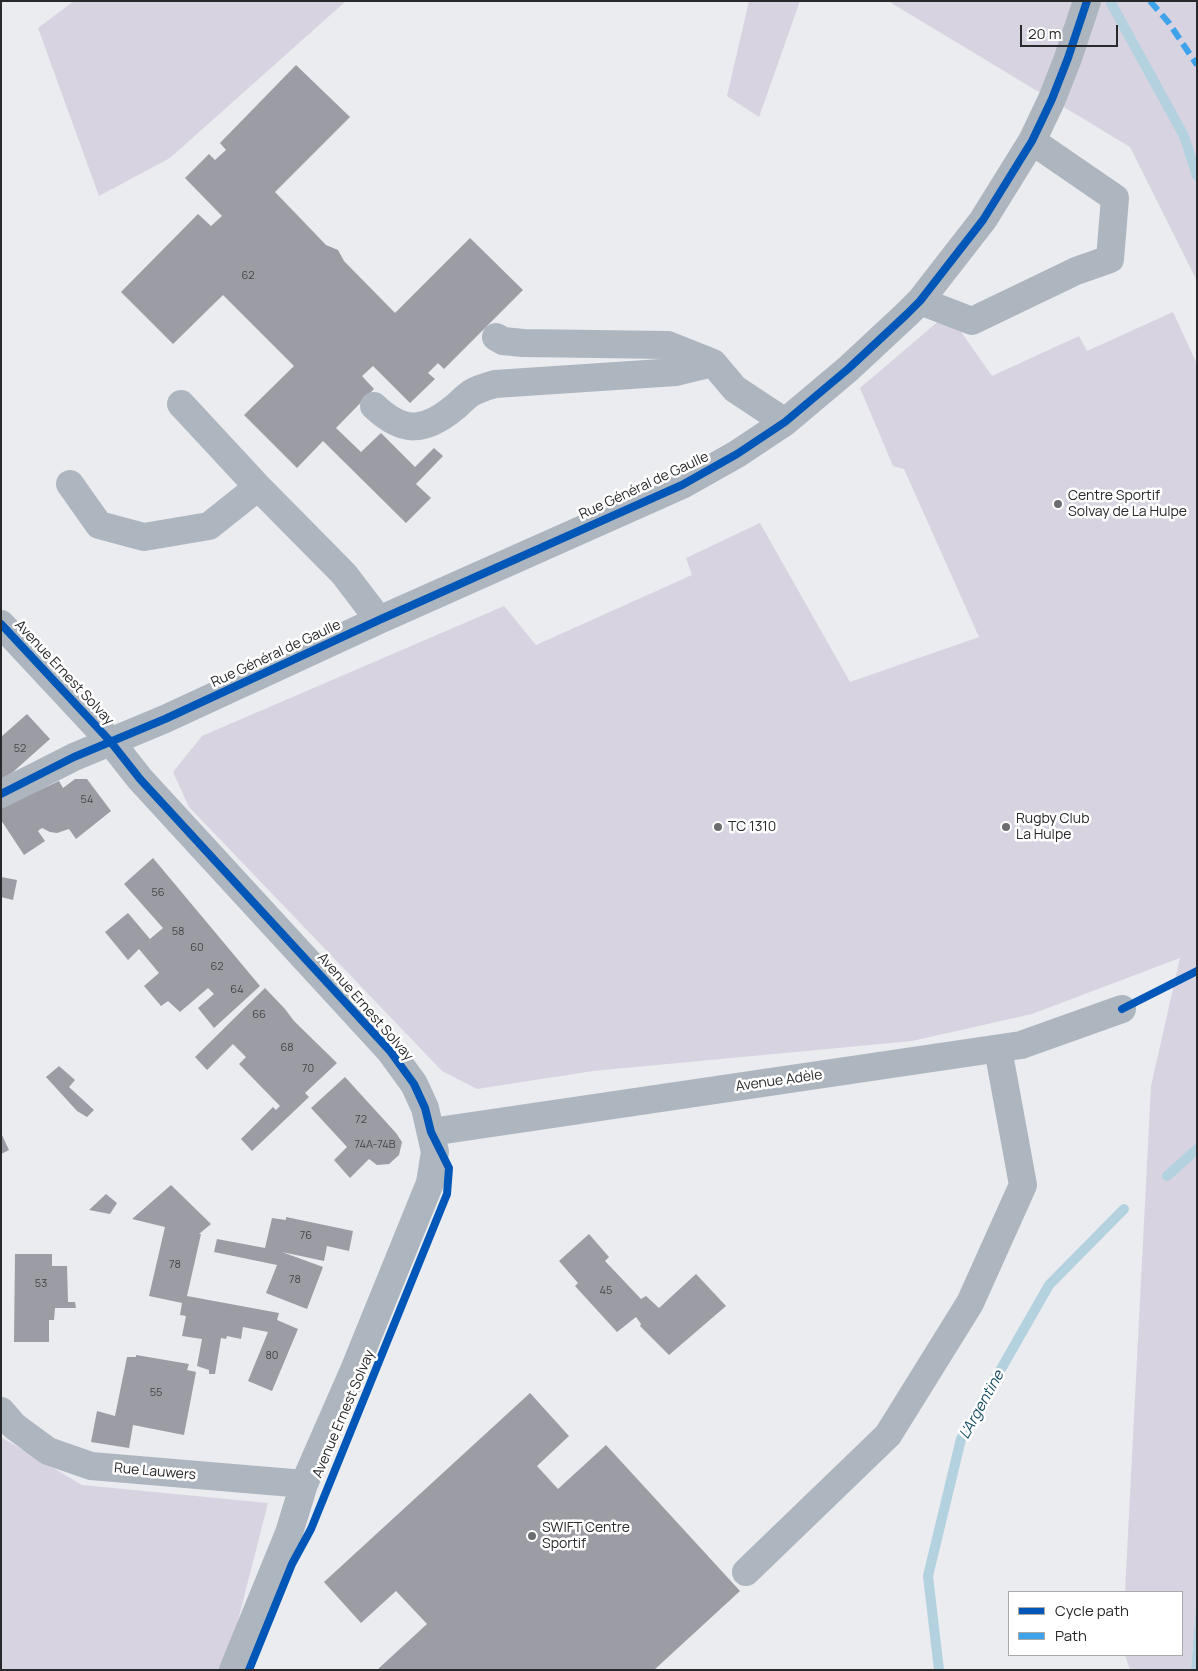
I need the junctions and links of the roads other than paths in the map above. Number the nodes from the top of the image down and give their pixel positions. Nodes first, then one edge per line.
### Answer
1 (1087, 1) edge
2 (1032, 142) junction
3 (920, 301) junction
4 (496, 337) dead end
5 (713, 363) junction
6 (181, 404) dead end
7 (374, 406) dead end
8 (785, 422) junction
9 (70, 484) dead end
10 (258, 487) junction
11 (379, 620) junction
12 (1, 624) edge
13 (110, 742) junction
14 (1, 794) edge
15 (1122, 1009) dead end
16 (998, 1049) junction
17 (431, 1132) junction
18 (1, 1410) edge
19 (304, 1484) junction
20 (746, 1572) dead end
21 (233, 1670) edge

1 - 2 street, Rue Général de Gaulle
2 - 3 street, Rue Général de Gaulle
2 - 3 street
3 - 8 street, Rue Général de Gaulle
4 - 5 street
5 - 7 street
5 - 8 street
6 - 10 street
8 - 11 street, Rue Général de Gaulle
9 - 10 street
10 - 11 street
11 - 13 street, Rue Général de Gaulle
12 - 13 street, Avenue Ernest Solvay
13 - 14 street, Rue Général de Gaulle
13 - 17 street, Avenue Ernest Solvay
15 - 16 street, Avenue Adèle
16 - 17 street, Avenue Adèle
16 - 20 street
17 - 19 street, Avenue Ernest Solvay
18 - 19 street, Rue Lauwers
19 - 21 street, Avenue Ernest Solvay

